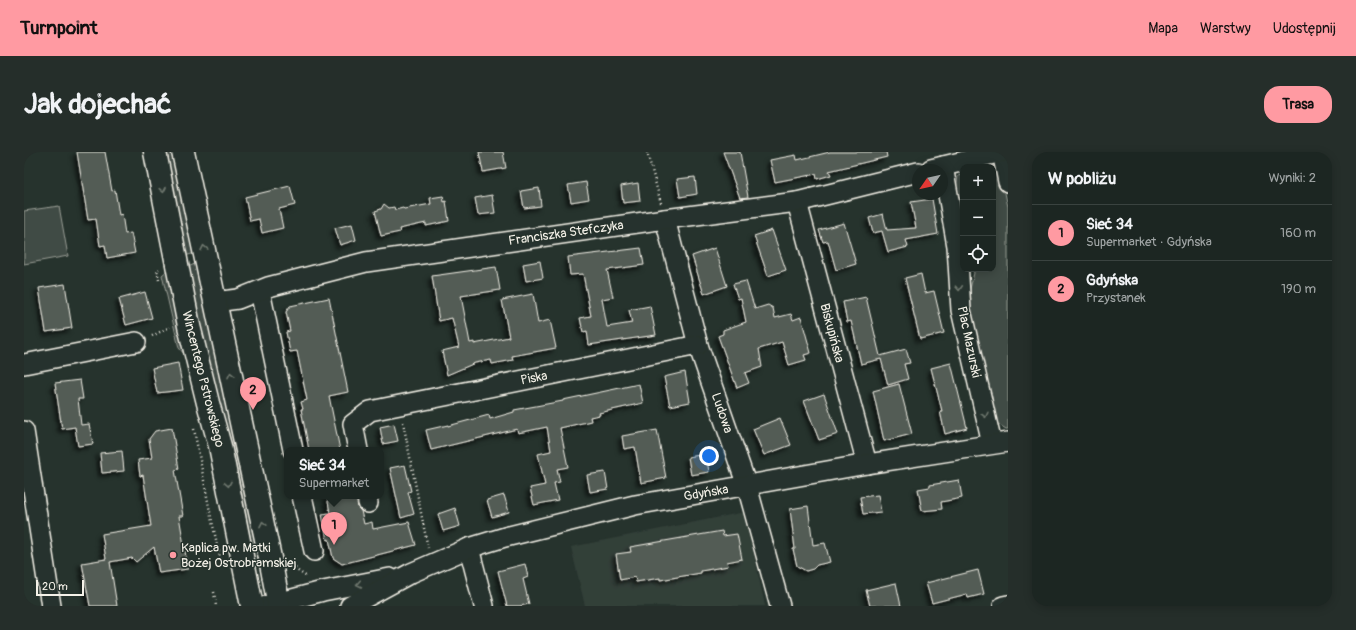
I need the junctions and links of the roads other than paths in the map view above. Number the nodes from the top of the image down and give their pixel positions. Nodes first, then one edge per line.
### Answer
1 (155, 152) edge
2 (183, 152) edge
3 (1002, 152) edge
4 (948, 165) edge
5 (912, 173) edge
6 (1008, 182) edge
7 (945, 200) edge
8 (797, 202) junction
9 (665, 219) junction
10 (260, 291) junction
11 (215, 302) junction
12 (136, 342) road end
13 (698, 345) junction
14 (24, 364) edge
15 (24, 431) edge
16 (1000, 443) edge
17 (292, 447) edge
18 (358, 447) edge
19 (867, 464) junction
20 (747, 486) junction
21 (303, 499) edge
22 (469, 548) junction
23 (314, 551) dead end
24 (411, 573) junction
25 (371, 601) edge
26 (274, 605) edge
27 (1008, 605) edge
28 (51, 606) edge
29 (252, 606) edge
30 (350, 606) edge
31 (484, 606) edge
32 (780, 606) edge
33 (1003, 606) edge

1 -> 29 main road, Wincentego Pstrowskiego
11 -> 2 main road, Wincentego Pstrowskiego
3 - 4 street
3 - 6 street
5 - 8 street, Franciszka Stefczyka
7 -> 16 street, Plac Mazurski
8 - 9 street, Franciszka Stefczyka
8 - 19 street, Biskupińska
9 - 10 street, Franciszka Stefczyka
9 - 13 street, Ludowa
10 - 11 street, Franciszka Stefczyka
10 - 17 street
26 -> 11 main road, Wincentego Pstrowskiego
12 - 14 street
13 - 18 street, Piska
13 - 20 street, Ludowa
15 - 28 street
16 - 19 street, Gdyńska
19 - 20 street, Gdyńska
20 - 22 street, Gdyńska
20 - 32 street, Ludowa
21 - 23 street
22 - 24 street, Gdyńska
22 - 31 street
24 - 25 street, Gdyńska
24 -> 26 street, Gdyńska
25 - 30 street, Gdyńska
27 - 33 street

